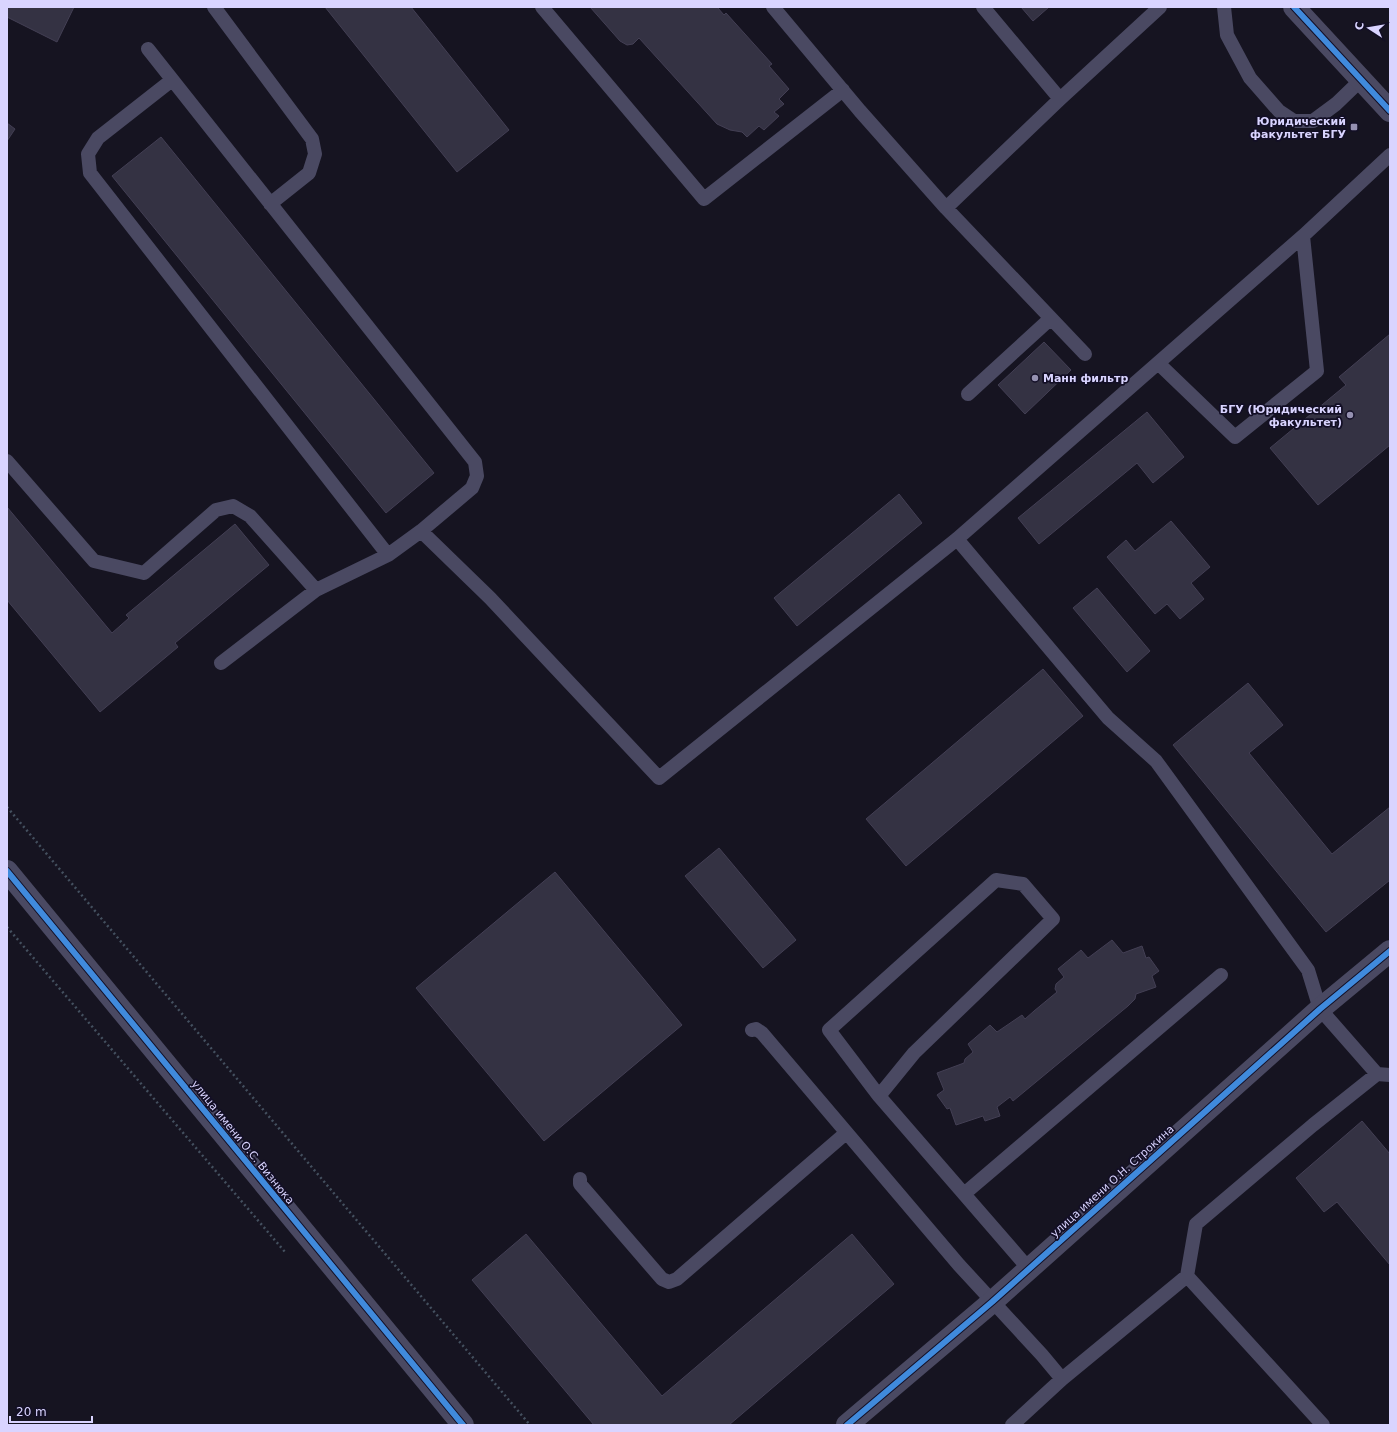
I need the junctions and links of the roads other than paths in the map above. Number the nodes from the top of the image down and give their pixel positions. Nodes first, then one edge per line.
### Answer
1 (214, 7) edge
2 (542, 7) edge
3 (773, 7) edge
4 (983, 7) edge
5 (1160, 7) edge
6 (1224, 7) edge
7 (1294, 7) edge
8 (148, 49) dead end
9 (1362, 79) junction
10 (172, 80) junction
11 (843, 90) junction
12 (1060, 100) junction
13 (1390, 111) edge
14 (1390, 155) edge
15 (270, 204) junction
16 (946, 208) junction
17 (1303, 236) junction
18 (1050, 319) junction
19 (1084, 354) dead end
20 (1158, 363) junction
21 (968, 394) dead end
22 (7, 461) edge
23 (421, 532) junction
24 (957, 540) junction
25 (388, 554) junction
26 (316, 590) junction
27 (221, 663) dead end
28 (7, 871) edge
29 (1390, 951) edge
30 (1221, 975) dead end
31 (1320, 1009) junction
32 (752, 1030) dead end
33 (1384, 1074) edge
34 (879, 1096) junction
35 (846, 1133) junction
36 (580, 1179) dead end
37 (964, 1194) junction
38 (1029, 1269) junction
39 (1187, 1276) junction
40 (992, 1302) junction
41 (1062, 1379) junction
42 (463, 1425) edge
43 (847, 1425) edge
44 (1012, 1425) edge
45 (1323, 1425) edge

1 - 15 lane
2 - 11 lane
3 - 11 lane
4 - 12 lane
5 - 12 lane
6 - 9 lane
7 - 9 street
8 - 10 lane
9 - 13 street
10 - 15 lane
10 - 25 lane
11 - 16 lane
12 - 16 lane
14 - 17 lane
15 - 23 lane
16 - 18 lane
17 - 20 lane
17 - 20 lane
18 - 19 lane
18 - 21 lane
20 - 24 lane
22 - 26 lane
23 - 24 lane
23 - 25 lane
24 - 31 lane
25 - 26 lane
26 - 27 lane
28 - 42 street, улица имени О.С. Визнюка
29 - 31 street, улица имени О.Н. Строкина
30 - 37 lane
31 - 33 lane
31 - 38 street, улица имени О.Н. Строкина
32 - 35 lane
33 - 39 lane
34 - 34 lane
34 - 37 lane
35 - 36 lane
35 - 40 lane
37 - 38 lane
38 - 40 street, улица имени О.Н. Строкина
39 - 41 lane
39 - 45 lane
40 - 41 lane
40 - 43 street, улица имени О.Н. Строкина
41 - 44 lane

